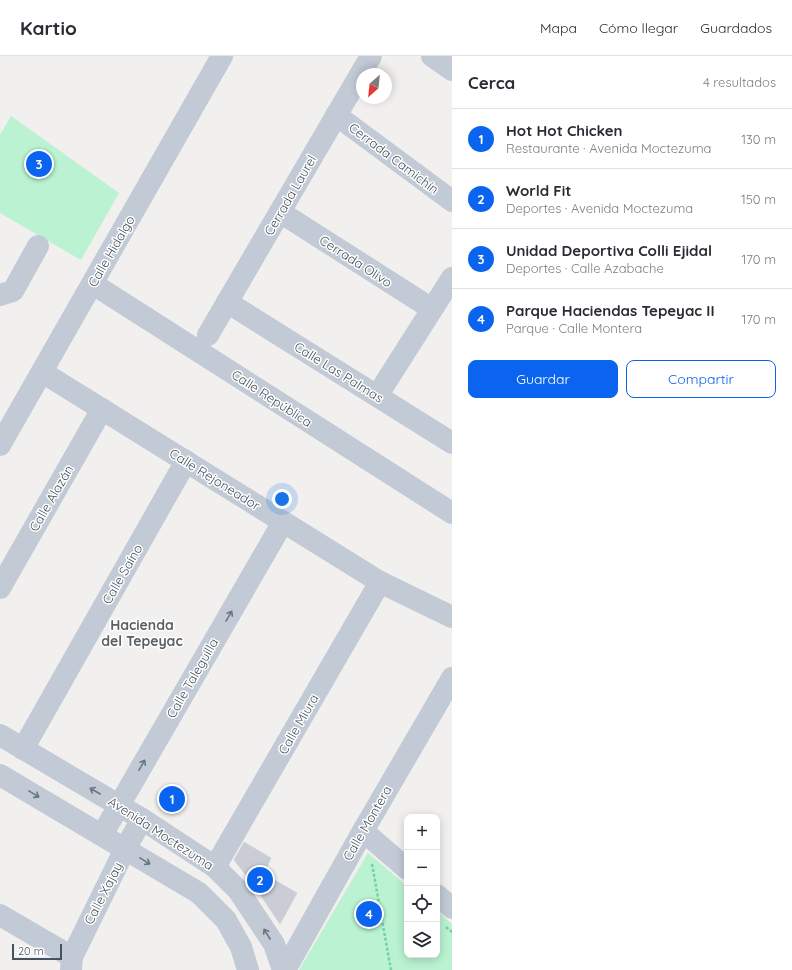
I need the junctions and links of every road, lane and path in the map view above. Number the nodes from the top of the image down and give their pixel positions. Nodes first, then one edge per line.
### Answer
1 (222, 56) edge
2 (371, 56) edge
3 (432, 56) edge
4 (452, 70) edge
5 (336, 115) junction
6 (452, 201) edge
7 (280, 212) junction
8 (38, 246) dead end
9 (452, 278) edge
10 (92, 284) junction
11 (0, 295) edge
12 (227, 302) junction
13 (432, 310) junction
14 (208, 335) dead end
15 (42, 372) junction
16 (377, 396) junction
17 (102, 409) junction
18 (452, 443) edge
19 (0, 445) edge
20 (186, 461) junction
21 (452, 513) edge
22 (283, 522) junction
23 (380, 582) junction
24 (0, 588) edge
25 (452, 617) edge
26 (452, 678) edge
27 (0, 735) edge
28 (23, 749) junction
29 (0, 775) edge
30 (119, 805) junction
31 (142, 819) junction
32 (362, 831) junction
33 (102, 835) junction
34 (125, 849) junction
35 (371, 859) junction
36 (376, 864) dead end
37 (367, 866) dead end
38 (404, 866) edge
39 (215, 867) junction
40 (0, 915) edge
41 (71, 964) edge
42 (248, 970) edge
43 (284, 970) edge
44 (391, 970) edge

1 - 10 street, Calle Hidalgo
2 - 5 street, Cerrada Laurel
3 - 4 street
5 - 6 street, Cerrada Camichín
5 - 7 street, Cerrada Laurel
7 - 12 street, Cerrada Laurel
7 - 13 street, Cerrada Olivo
8 - 11 street
9 - 13 street
10 - 15 street, Calle Hidalgo
10 - 21 street, Calle República
12 - 14 street, Cerrada Laurel
12 - 16 street, Calle Las Palmas
13 - 16 street
15 - 17 street, Calle Rejoneador
15 - 19 street, Calle Hidalgo
16 - 18 street, Calle Las Palmas
17 - 20 street, Calle Rejoneador
17 - 24 street, Calle Alazán
20 - 22 street, Calle Rejoneador
20 - 28 street, Calle Saíno
22 - 23 street, Calle Rejoneador
30 -> 22 street, Calle Taleguilla
23 - 25 street, Calle Rejoneador
23 - 39 street, Calle Miura
26 - 32 street, Calle Montera
27 - 28 street, Avenida Moctezuma
30 -> 28 street, Avenida Moctezuma
29 -> 33 street
30 - 31 street, Avenida Moctezuma
30 - 33 street, Calle Taleguilla
31 - 34 street, Calle Xajay
31 - 39 street, Avenida Moctezuma
32 - 38 street
32 - 43 street, Calle Montera
33 - 34 street
34 - 41 street, Calle Xajay
34 -> 42 street
35 - 36 path
35 - 37 path
35 - 44 path
43 -> 39 street, Avenida Moctezuma
40 - 41 street

